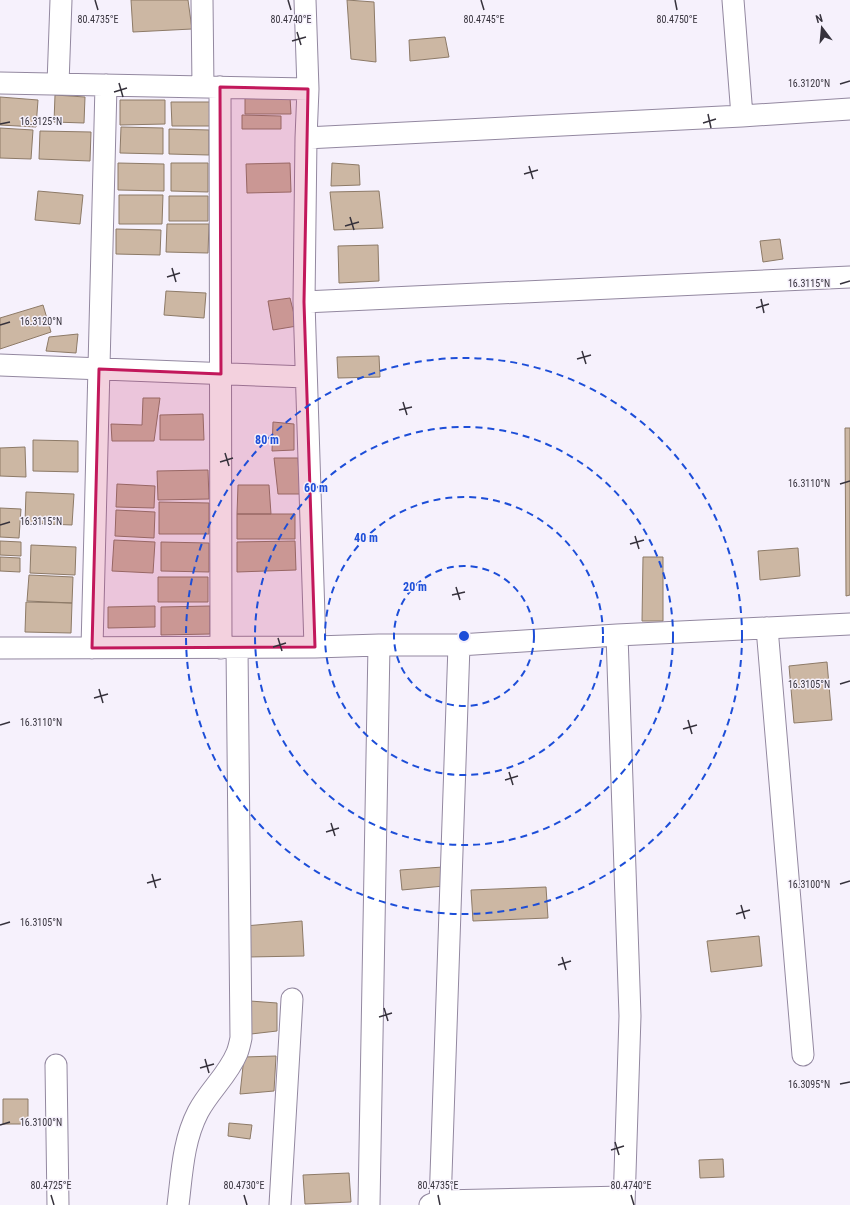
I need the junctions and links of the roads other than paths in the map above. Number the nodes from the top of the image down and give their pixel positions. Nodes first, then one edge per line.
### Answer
1 (61, 0) edge
2 (202, 0) edge
3 (305, 0) edge
4 (733, 0) edge
5 (0, 83) edge
6 (58, 84) junction
7 (106, 85) junction
8 (212, 87) junction
9 (308, 89) junction
10 (850, 109) edge
11 (742, 116) junction
12 (306, 138) junction
13 (850, 276) edge
14 (304, 302) junction
15 (0, 365) edge
16 (99, 369) junction
17 (221, 374) junction
18 (306, 377) junction
19 (850, 624) edge
20 (767, 628) junction
21 (617, 635) junction
22 (459, 644) junction
23 (379, 645) junction
24 (315, 647) junction
25 (0, 648) edge
26 (92, 648) junction
27 (229, 648) junction
28 (292, 999) dead end
29 (802, 1055) dead end
30 (56, 1065) dead end
31 (624, 1201) edge
32 (437, 1204) edge
33 (58, 1205) edge
34 (178, 1205) edge
35 (280, 1205) edge
36 (369, 1205) edge

1 - 6 street
2 - 8 street
3 - 9 street
4 - 11 street
5 - 6 street
6 - 7 street
7 - 8 street
7 - 16 street
8 - 9 street
8 - 17 street
9 - 12 street
10 - 11 street
11 - 12 street
12 - 14 street
13 - 14 street
14 - 18 street
15 - 16 street
16 - 17 street
16 - 26 street
17 - 18 street
17 - 27 street
18 - 24 street
19 - 20 street
20 - 21 street
20 - 29 street
21 - 22 street
21 - 31 street
22 - 23 street
22 - 32 street
23 - 24 street
23 - 36 street
24 - 27 street
25 - 26 street
26 - 27 street
27 - 34 street
28 - 35 street
30 - 33 street
31 - 32 street

